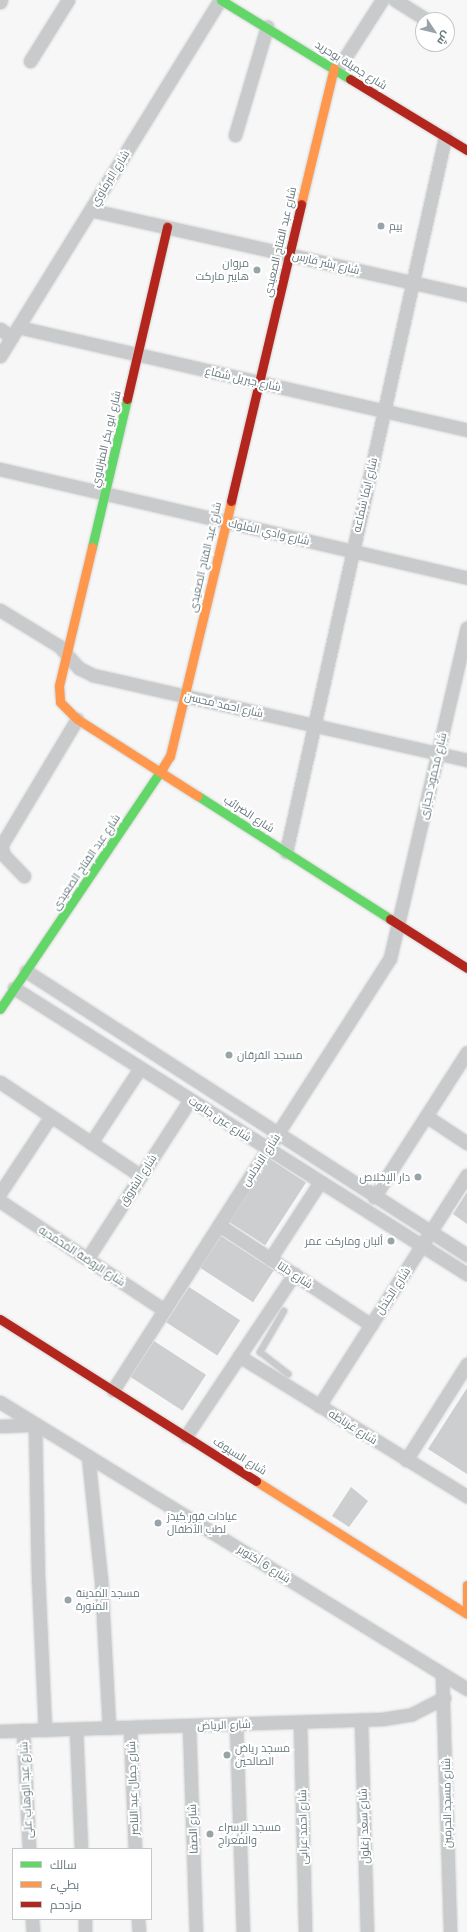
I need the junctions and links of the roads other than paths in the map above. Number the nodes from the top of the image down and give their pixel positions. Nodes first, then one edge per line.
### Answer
1 (68, 0) edge
2 (221, 0) edge
3 (382, 0) edge
4 (395, 0) edge
5 (415, 13) edge
6 (267, 28) junction
7 (30, 61) dead end
8 (335, 69) junction
9 (235, 135) dead end
10 (445, 137) junction
11 (467, 150) edge
12 (91, 210) junction
13 (167, 227) junction
14 (289, 254) junction
15 (412, 282) junction
16 (467, 295) edge
17 (0, 329) edge
18 (15, 332) junction
19 (137, 354) junction
20 (0, 356) edge
21 (259, 382) junction
22 (384, 411) junction
23 (467, 430) edge
24 (0, 469) edge
25 (105, 494) junction
26 (226, 522) junction
27 (353, 551) junction
28 (467, 578) edge
29 (0, 610) edge
30 (467, 628) edge
31 (68, 656) junction
32 (184, 696) junction
33 (77, 719) junction
34 (314, 725) junction
35 (438, 753) junction
36 (467, 760) edge
37 (161, 772) junction
38 (286, 852) junction
39 (24, 876) dead end
40 (399, 925) junction
41 (467, 968) edge
42 (26, 971) junction
43 (14, 988) junction
44 (0, 1009) edge
45 (467, 1052) edge
46 (140, 1068) junction
47 (0, 1082) edge
48 (190, 1100) junction
49 (51, 1116) junction
50 (426, 1116) junction
51 (277, 1136) junction
52 (91, 1143) junction
53 (467, 1143) edge
54 (268, 1150) junction
55 (467, 1175) edge
56 (141, 1176) junction
57 (320, 1182) junction
58 (0, 1193) edge
59 (374, 1197) junction
60 (0, 1201) edge
61 (219, 1225) junction
62 (430, 1232) junction
63 (422, 1246) junction
64 (467, 1255) edge
65 (87, 1259) junction
66 (270, 1259) junction
67 (294, 1274) junction
68 (467, 1274) edge
69 (164, 1310) junction
70 (284, 1311) dead end
71 (273, 1316) junction
72 (0, 1319) edge
73 (371, 1325) junction
74 (239, 1356) junction
75 (467, 1364) edge
76 (288, 1374) dead end
77 (113, 1390) junction
78 (0, 1402) edge
79 (319, 1406) junction
80 (35, 1424) junction
81 (0, 1426) edge
82 (186, 1436) junction
83 (88, 1456) junction
84 (406, 1460) junction
85 (467, 1496) edge
86 (467, 1585) edge
87 (467, 1606) edge
88 (467, 1614) edge
89 (442, 1674) junction
90 (467, 1689) edge
91 (444, 1698) junction
92 (361, 1721) junction
93 (300, 1722) junction
94 (236, 1724) junction
95 (189, 1726) junction
96 (130, 1727) junction
97 (109, 1728) junction
98 (76, 1729) junction
99 (23, 1730) junction
100 (45, 1730) junction
101 (0, 1731) edge
102 (29, 1848) edge
103 (82, 1848) edge
104 (135, 1848) edge
105 (32, 1920) edge
106 (85, 1920) edge
107 (138, 1920) edge
108 (33, 1932) edge
109 (85, 1932) edge
110 (139, 1932) edge
111 (196, 1932) edge
112 (244, 1932) edge
113 (305, 1932) edge
114 (367, 1932) edge
115 (450, 1932) edge

1 - 7 street
2 - 6 street, شارع جميلة بوحريد
2 - 12 street, شارع البرماوي
3 - 8 street
4 - 5 street
6 - 8 street, شارع جميلة بوحريد
6 - 9 street
8 - 10 street, شارع جميلة بوحريد
8 - 14 street, شارع عبد الفتاح الصعيدى
10 - 11 street, شارع جميلة بوحريد
10 - 15 street, شارع ايما شماعه
12 - 13 street, شارع بشر فارس
12 - 18 street, شارع البرماوي
13 - 14 street, شارع بشر فارس
13 - 19 street, شارع ابو بكر المنزلاوي
14 - 15 street, شارع بشر فارس
14 - 21 street, شارع عبد الفتاح الصعيدى
15 - 16 street, شارع بشر فارس
15 - 22 street, شارع ايما شماعه
17 - 18 street
18 - 19 street, شارع جبريل شماع
18 - 20 street, شارع البرماوي
19 - 21 street, شارع جبريل شماع
19 - 25 street, شارع ابو بكر المنزلاوي
21 - 22 street, شارع جبريل شماع
21 - 26 street, شارع عبد الفتاح الصعيدى
22 - 23 street, شارع جبريل شماع
22 - 27 street, شارع ايما شماعه
24 - 25 street, شارع وادي الملوك
25 - 26 street, شارع وادي الملوك
25 - 31 street, شارع ابو بكر المنزلاوي
26 - 27 street, شارع وادي الملوك
26 - 32 street, شارع عبد الفتاح الصعيدى
27 - 28 street, شارع وادي الملوك
27 - 34 street, شارع ايما شماعه
29 - 31 street, شارع احمد محسن
30 - 35 street, شارع محمود حجازى
31 - 32 street, شارع احمد محسن
31 - 33 street, شارع الضرائب
32 - 34 street, شارع احمد محسن
32 - 37 street, شارع عبد الفتاح الصعيدى
33 - 37 street, شارع الضرائب
33 - 39 street
34 - 35 street, شارع احمد محسن
34 - 38 street, شارع ايما شماعه
35 - 36 street, شارع احمد محسن
35 - 40 street, شارع محمود حجازى
37 - 38 street, شارع الضرائب
37 - 42 street, شارع عبد الفتاح الصعيدى
38 - 40 street, شارع الضرائب
40 - 41 street, شارع الضرائب
40 - 51 street, شارع الاندلس
42 - 43 street, شارع عبد الفتاح الصعيدى
42 - 51 street, شارع عين جالوت
43 - 44 street, شارع عبد الفتاح الصعيدى
43 - 46 street, شارع عين جالوت
45 - 50 street
46 - 48 street, شارع عين جالوت
46 - 52 street
47 - 49 street
48 - 54 street, شارع عين جالوت
48 - 56 street, شارع الشروق
49 - 52 street
49 - 58 street
50 - 53 street
50 - 59 street
51 - 54 street, شارع الاندلس
51 - 59 street, شارع عين جالوت
52 - 56 street
54 - 57 street, شارع عين جالوت
54 - 61 street, شارع الاندلس
55 - 62 street, شارع الجندل
56 - 65 street, شارع الشروق
57 - 63 street, شارع عين جالوت
57 - 66 street
59 - 62 street, شارع عين جالوت
60 - 65 street, شارع الروضة المحمديه
61 - 66 street, شارع دلتا
61 - 69 street, شارع الاندلس
62 - 63 street, شارع الجندل
62 - 64 street, شارع عين جالوت
63 - 68 street, شارع عين جالوت
63 - 73 street, شارع الجندل
65 - 69 street, شارع الروضة المحمديه
66 - 67 street, شارع دلتا
67 - 71 street
67 - 73 street, شارع دلتا
69 - 77 street, شارع الاندلس
70 - 71 lane
71 - 74 street
71 - 76 lane
72 - 77 street, شارع السيوف
73 - 79 street, شارع الجندل
74 - 79 street, شارع غرناطه
74 - 82 street
75 - 84 street
77 - 82 street, شارع السيوف
78 - 80 street, شارع 6 أكتوبر
79 - 84 street, شارع غرناطه
80 - 81 street
80 - 83 street, شارع 6 أكتوبر
80 - 100 street
82 - 88 street, شارع السيوف
83 - 89 street, شارع 6 أكتوبر
83 - 97 street
84 - 85 street, شارع غرناطه
86 - 87 street
89 - 90 street, شارع 6 أكتوبر
89 - 91 street, شارع مسجد الحرمين
91 - 92 street, شارع الرياض
91 - 115 street, شارع مسجد الحرمين
92 - 93 street, شارع الرياض
92 - 114 street, شارع سعد زغلول
93 - 94 street, شارع الرياض
93 - 113 street, شارع احمد عرابى
94 - 95 street, شارع الرياض
94 - 112 street
95 - 96 street, شارع الرياض
95 - 111 street, شارع الصفا
96 - 97 street, شارع الرياض
96 - 104 street, شارع جمال عبد الناصر
97 - 98 street, شارع الرياض
98 - 100 street, شارع الرياض
98 - 103 street
99 - 100 street, شارع الرياض
99 - 101 street, شارع الرياض
99 - 102 street, شارع عبد الوهاب على
105 - 108 street
106 - 109 street
107 - 110 street

